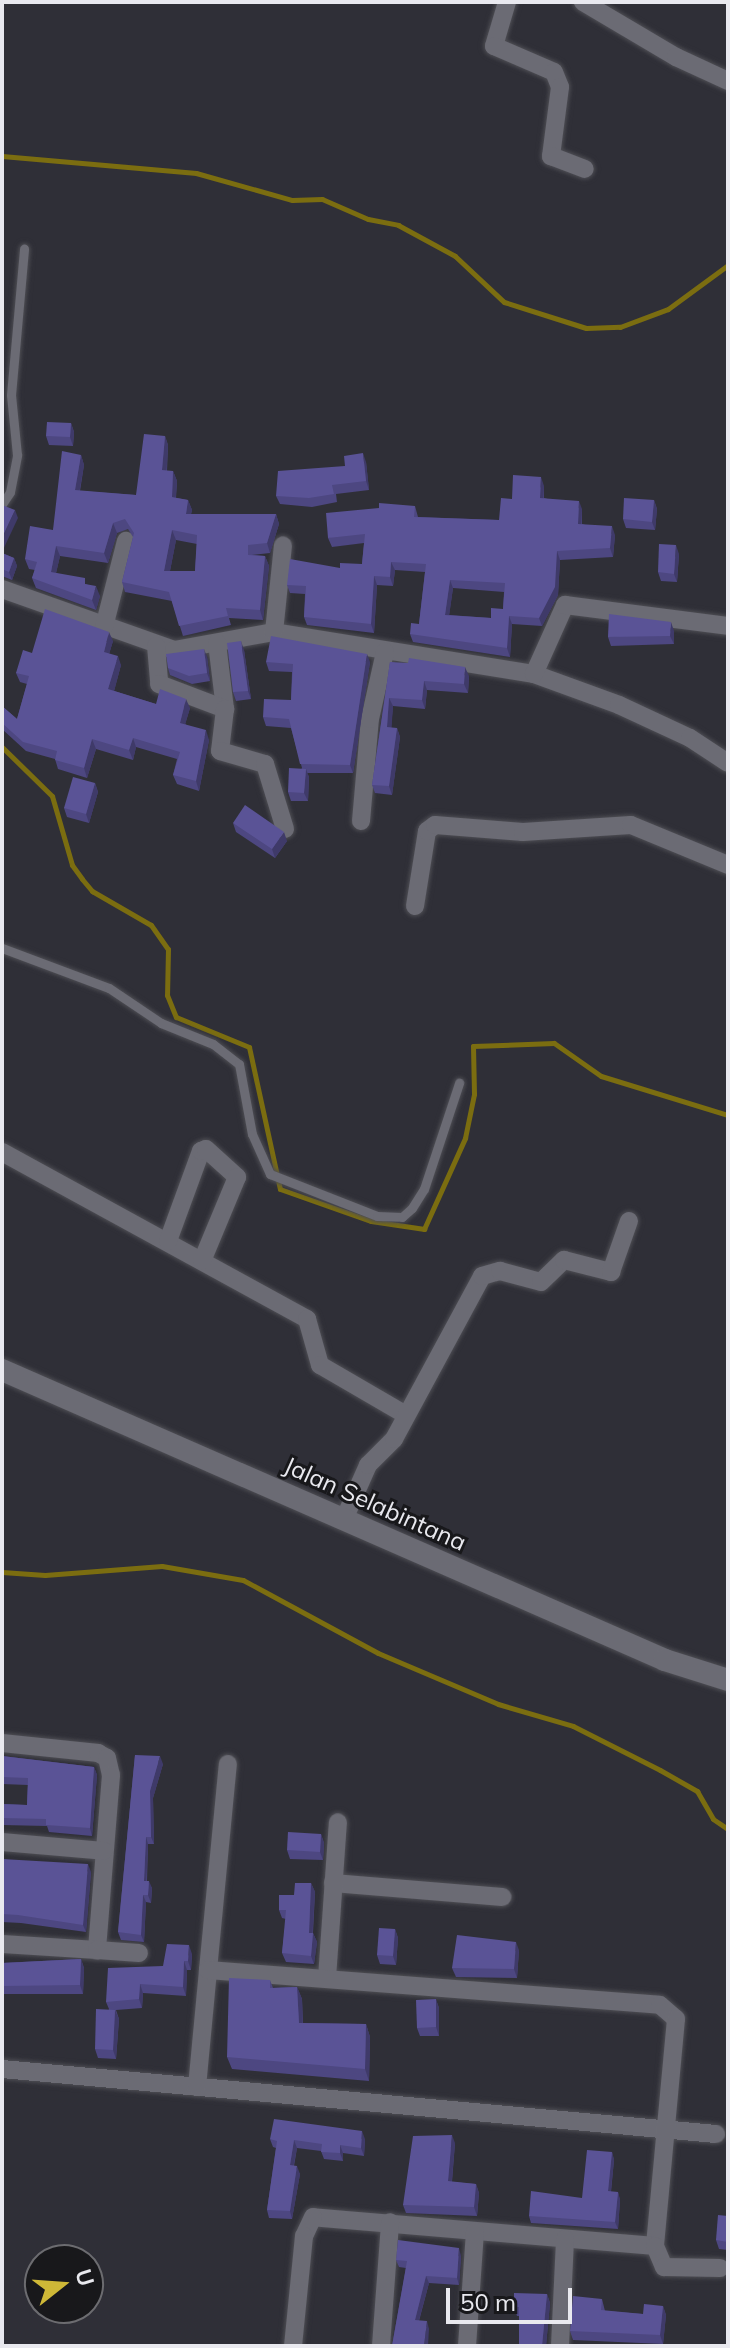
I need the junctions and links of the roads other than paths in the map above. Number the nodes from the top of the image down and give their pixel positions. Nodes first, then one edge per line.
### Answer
1 (507, 2) edge
2 (583, 2) edge
3 (728, 81) edge
4 (585, 169) dead end
5 (24, 249) dead end
6 (2, 504) edge
7 (126, 541) dead end
8 (283, 545) dead end
9 (2, 589) edge
10 (728, 626) edge
11 (104, 627) junction
12 (274, 632) junction
13 (217, 643) junction
14 (156, 646) junction
15 (385, 652) junction
16 (534, 674) junction
17 (225, 709) junction
18 (728, 763) edge
19 (361, 821) dead end
20 (285, 829) edge
21 (728, 865) edge
22 (415, 906) dead end
23 (2, 948) edge
24 (459, 1083) dead end
25 (2, 1152) edge
26 (629, 1221) dead end
27 (168, 1241) junction
28 (202, 1261) junction
29 (2, 1370) edge
30 (406, 1415) junction
31 (345, 1517) junction
32 (728, 1680) edge
33 (2, 1743) edge
34 (228, 1764) dead end
35 (338, 1822) dead end
36 (2, 1842) edge
37 (104, 1851) junction
38 (333, 1883) junction
39 (502, 1897) dead end
40 (2, 1944) edge
41 (97, 1950) junction
42 (139, 1953) dead end
43 (208, 1970) junction
44 (327, 1978) junction
45 (2, 2069) edge
46 (197, 2087) junction
47 (665, 2129) junction
48 (716, 2134) dead end
49 (390, 2222) junction
50 (475, 2231) junction
51 (565, 2239) junction
52 (655, 2246) junction
53 (720, 2268) dead end
54 (293, 2346) edge
55 (381, 2346) edge
56 (467, 2346) edge
57 (560, 2346) edge

1 - 4 street
2 - 3 street
5 - 6 lane
7 - 11 street
8 - 12 street
9 - 11 street
10 - 16 street
11 - 14 street
12 - 13 street
12 - 15 street
13 - 14 street
13 - 17 street
14 - 17 street
15 - 16 street
15 - 19 street
16 - 18 street
17 - 20 street
21 - 22 street
23 - 24 lane
25 - 27 street
26 - 30 street
27 - 28 street
27 - 28 street
28 - 30 street
29 - 31 street, Jalan Selabintana
30 - 31 street
31 - 32 street, Jalan Selabintana
33 - 37 street
34 - 43 street
35 - 38 street
36 - 37 street
37 - 41 street
38 - 39 street
38 - 44 street
40 - 41 street
41 - 42 street
43 - 44 street
43 - 46 street
44 - 47 street
45 - 46 street
46 - 47 street
47 - 48 street
47 - 52 street
49 - 50 street
49 - 54 street
49 - 55 street
50 - 51 street
50 - 56 street
51 - 52 street
51 - 57 street
52 - 53 street

